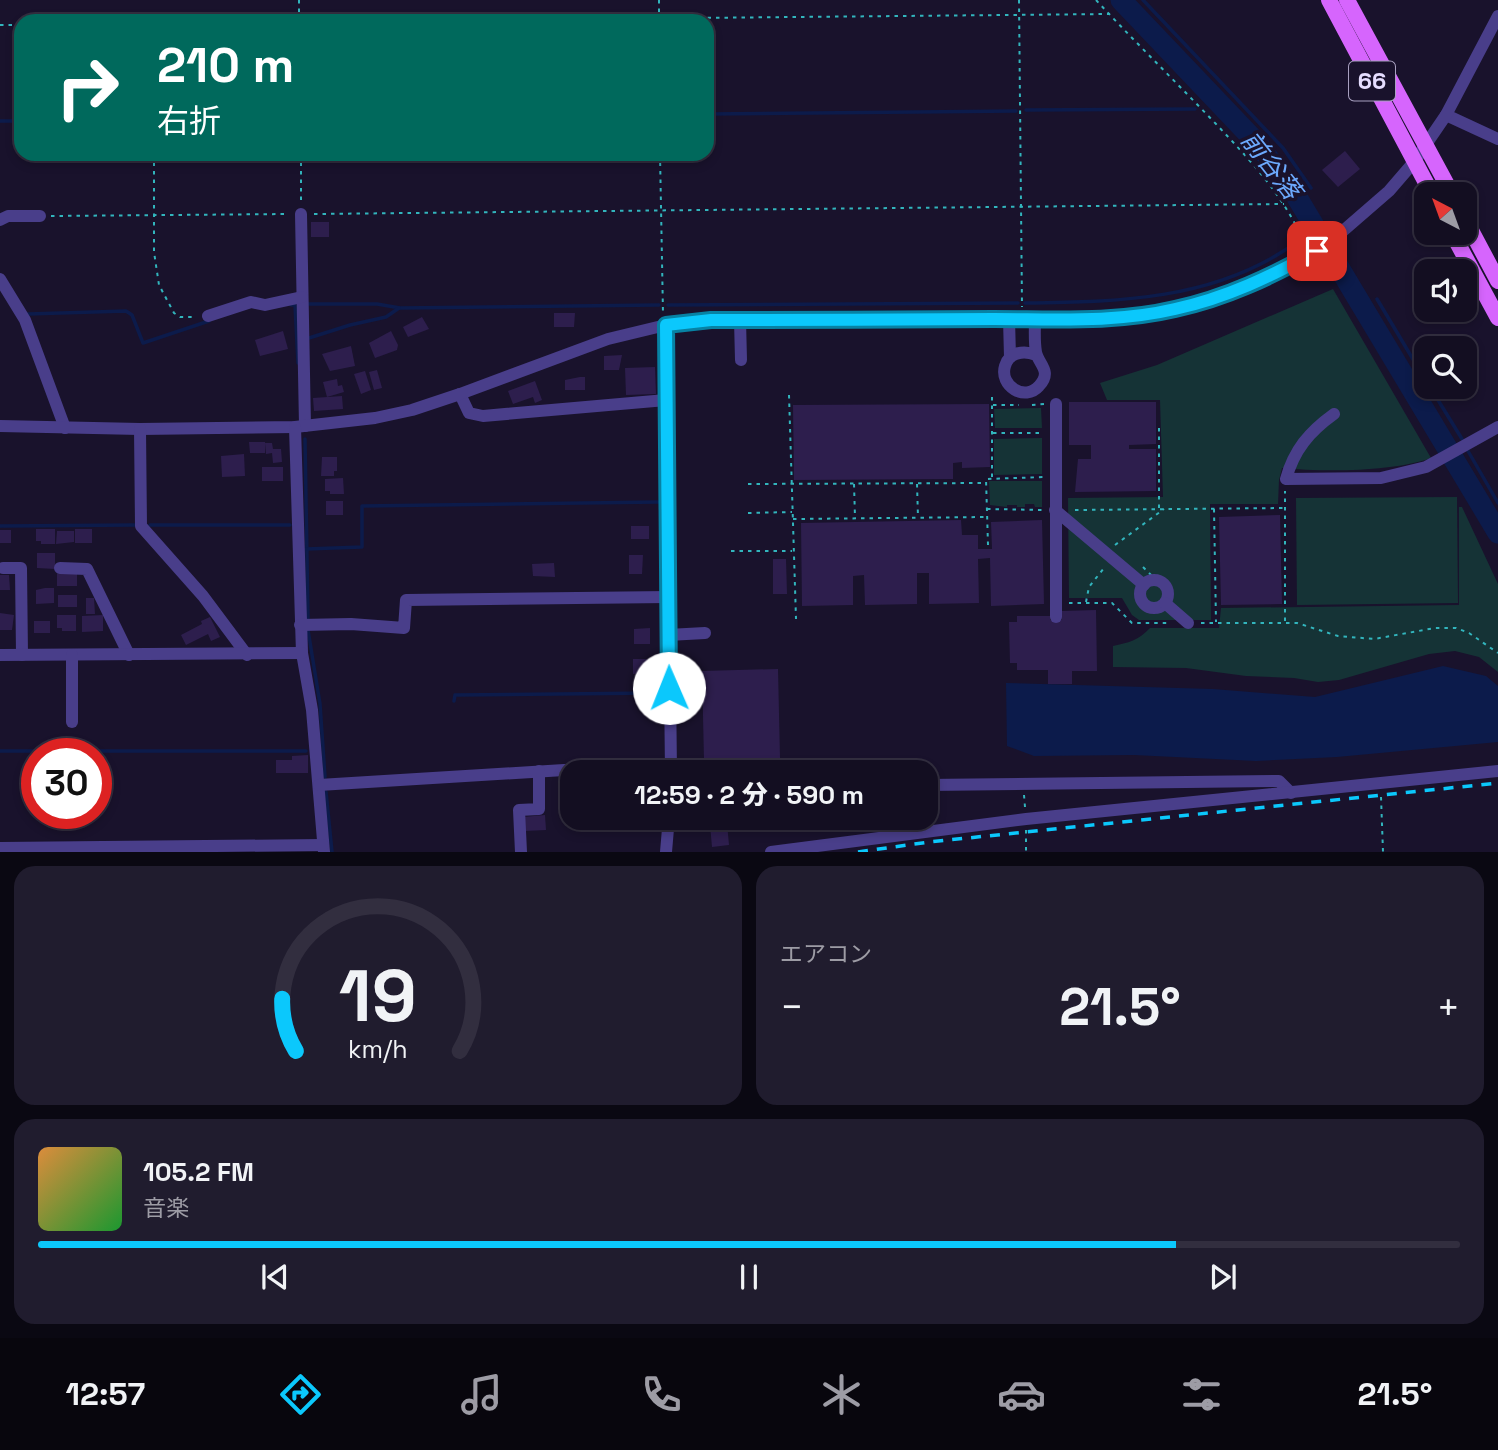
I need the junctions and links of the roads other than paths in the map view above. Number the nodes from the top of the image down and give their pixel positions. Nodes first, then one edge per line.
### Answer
1 (1329, 0) edge
2 (1347, 0) edge
3 (1498, 16) edge
4 (1446, 115) junction
5 (1498, 139) edge
6 (1426, 146) junction
7 (1415, 162) junction
8 (1426, 182) edge
9 (1446, 182) edge
10 (301, 214) road end
11 (40, 216) road end
12 (0, 220) edge
13 (1477, 242) edge
14 (1458, 245) edge
15 (0, 279) edge
16 (1498, 281) edge
17 (302, 296) junction
18 (208, 316) road end
19 (1498, 318) edge
20 (1015, 319) junction
21 (1035, 319) junction
22 (740, 320) junction
23 (666, 325) junction
24 (1036, 355) junction
25 (1010, 357) junction
26 (741, 360) dead end
27 (460, 394) junction
28 (666, 400) junction
29 (1056, 404) dead end
30 (1334, 414) dead end
31 (0, 426) edge
32 (300, 426) junction
33 (1498, 427) edge
34 (65, 428) junction
35 (140, 429) junction
36 (1055, 510) junction
37 (2, 568) dead end
38 (60, 568) dead end
39 (1144, 585) junction
40 (669, 597) junction
41 (1165, 603) junction
42 (1056, 617) dead end
43 (1188, 623) road end
44 (300, 625) junction
45 (705, 633) dead end
46 (668, 635) junction
47 (302, 653) junction
48 (0, 655) edge
49 (22, 655) junction
50 (72, 655) junction
51 (130, 655) junction
52 (247, 655) junction
53 (72, 722) dead end
54 (671, 760) edge
55 (538, 771) junction
56 (560, 771) edge
57 (1498, 771) edge
58 (319, 785) junction
59 (938, 785) edge
60 (1291, 793) junction
61 (668, 830) edge
62 (0, 848) edge
63 (324, 848) edge
64 (521, 852) edge
65 (666, 852) edge
66 (771, 852) edge

1 - 7 main road, 66
2 - 6 main road, 66
3 - 4 street
4 - 5 street
4 - 6 street
6 - 7 street
6 - 9 main road, 66
7 - 8 main road, 66
7 - 21 street
10 - 17 street
11 - 12 street
13 - 16 main road
14 - 19 main road
15 - 34 street
17 - 18 street
17 - 32 street
20 - 21 street
20 - 22 street
20 - 25 street
21 - 24 street
22 - 23 street
22 - 26 street
23 - 27 street
23 - 28 street
24 - 25 street
24 - 25 street
27 - 28 street
27 - 32 street
28 - 40 street
29 - 36 street
30 - 33 street
31 - 34 street
32 - 35 street
32 - 44 street
34 - 35 street
35 - 52 street
36 - 39 street
36 - 42 street
37 - 49 street
38 - 51 street
39 - 41 street
39 - 41 street
40 - 44 street
40 - 46 street
41 - 43 street
44 - 47 street
45 - 46 street
46 - 54 street
47 - 52 street
47 - 58 street
48 - 49 street
49 - 50 street
50 - 51 street
50 - 53 street
51 - 52 street
55 - 56 street
55 - 58 street
55 - 64 street
57 - 60 street
58 - 63 street
59 - 60 street
60 - 66 street
61 - 65 street
62 - 63 street

